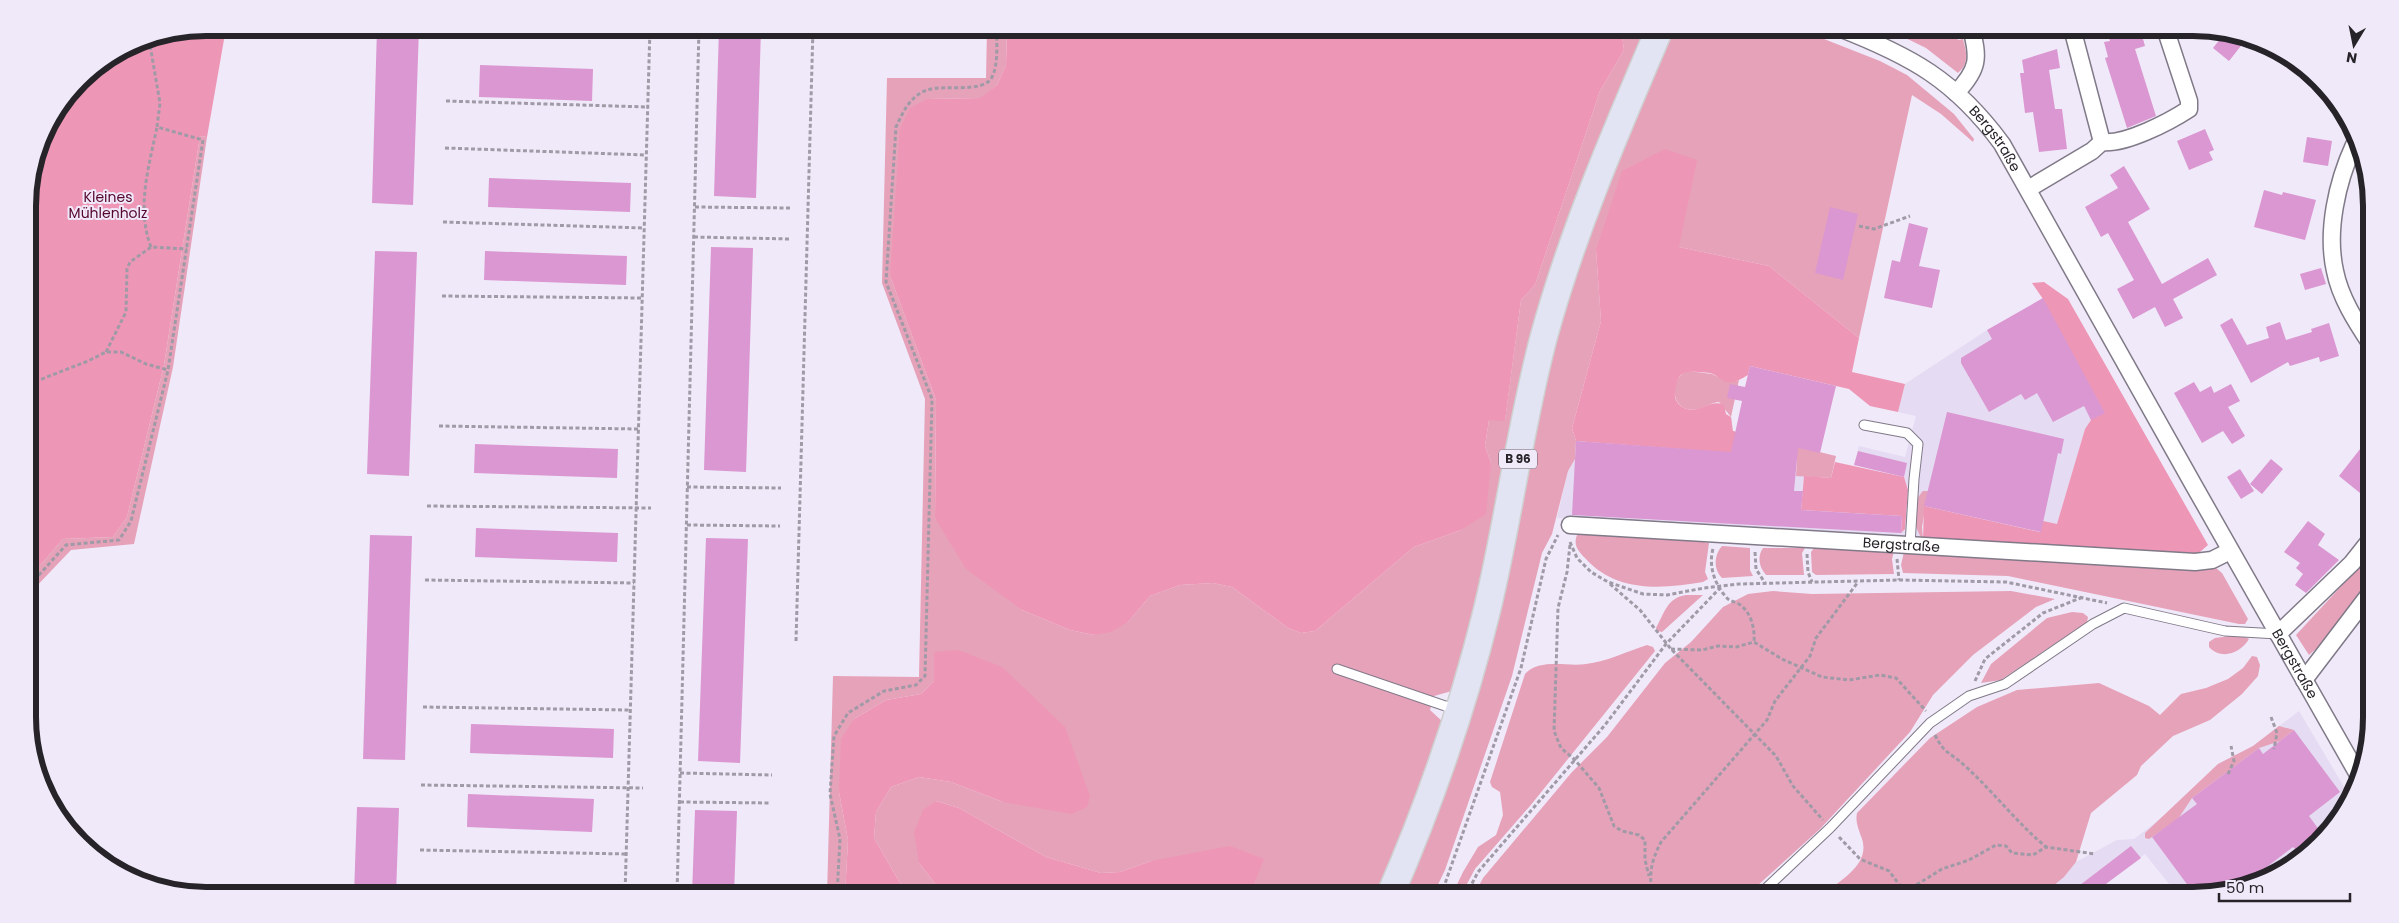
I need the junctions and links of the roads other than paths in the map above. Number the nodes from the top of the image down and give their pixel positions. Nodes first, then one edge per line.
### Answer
1 (1657, 36) edge
2 (1846, 36) edge
3 (1973, 36) edge
4 (2074, 36) edge
5 (2168, 36) edge
6 (1956, 93) junction
7 (2102, 142) junction
8 (2352, 148) edge
9 (2028, 189) junction
10 (2363, 333) edge
11 (1864, 425) dead end
12 (1570, 525) road end
13 (1910, 545) junction
14 (2363, 549) edge
15 (2230, 551) junction
16 (2363, 603) edge
17 (2278, 634) junction
18 (1337, 669) dead end
19 (2304, 680) junction
20 (1459, 711) junction
21 (2355, 769) edge
22 (1393, 886) edge
23 (1768, 886) edge

1 - 20 main road, B 96
2 - 6 street, Bergstraße
3 - 6 street
4 - 7 street
5 - 7 street
6 - 9 street, Bergstraße
7 - 9 street
8 - 10 street
9 - 15 street, Bergstraße
11 - 13 lane
12 - 13 street, Bergstraße
13 - 15 street, Bergstraße
14 - 17 street
15 - 17 street, Bergstraße
16 - 19 street
17 - 19 street, Bergstraße
17 - 23 lane
18 - 20 lane
19 - 21 street, Bergstraße
20 - 22 main road, B 96

